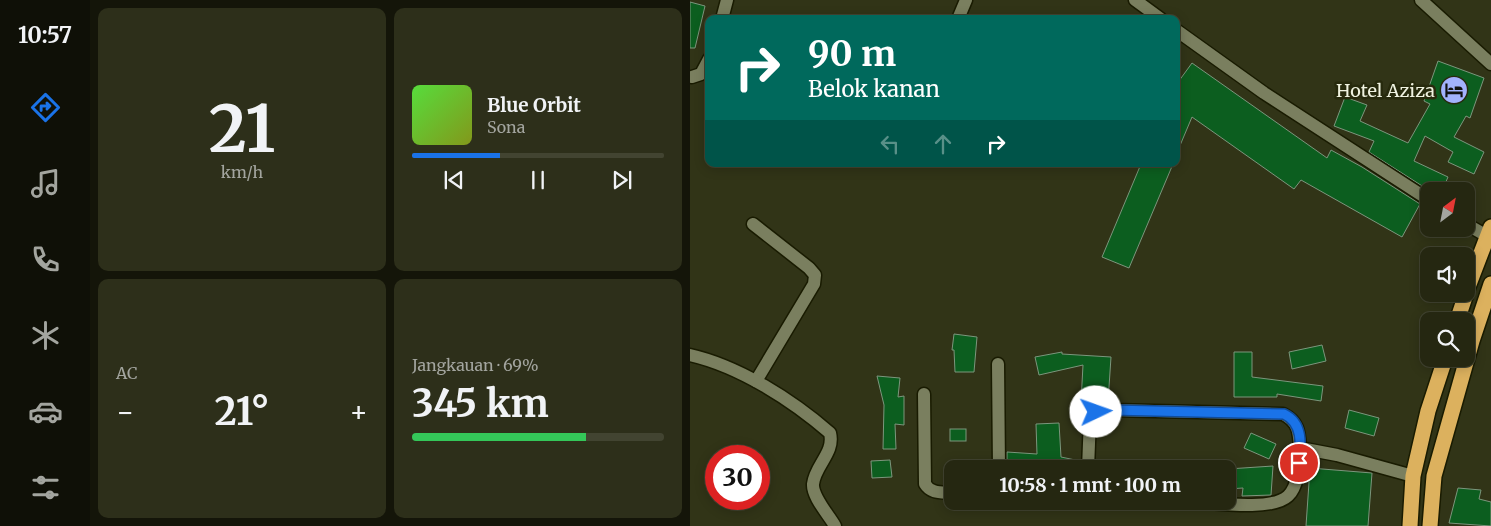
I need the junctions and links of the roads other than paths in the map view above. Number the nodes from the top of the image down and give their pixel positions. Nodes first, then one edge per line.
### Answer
1 (727, 0) edge
2 (966, 0) edge
3 (1135, 0) edge
4 (1420, 0) edge
5 (723, 15) edge
6 (960, 15) edge
7 (1156, 15) edge
8 (1180, 33) edge
9 (1491, 64) edge
10 (705, 66) edge
11 (692, 77) dead end
12 (1420, 194) edge
13 (753, 224) dead end
14 (1475, 228) edge
15 (1490, 234) edge
16 (1475, 271) edge
17 (1491, 284) edge
18 (690, 355) edge
19 (998, 364) dead end
20 (1442, 367) edge
21 (756, 381) junction
22 (924, 394) dead end
23 (1300, 448) junction
24 (999, 460) edge
25 (1088, 460) edge
26 (1413, 476) junction
27 (944, 493) edge
28 (1236, 504) edge
29 (835, 526) edge
30 (1410, 526) edge
31 (1430, 526) edge

1 - 5 street
2 - 6 street
3 - 7 street
4 - 9 street
8 - 12 street
10 - 11 street
13 - 21 street
14 - 15 street
15 - 16 highway
17 - 31 highway
18 - 21 street
19 - 24 street
20 - 26 highway
21 - 29 street
22 - 27 street
23 - 25 street
23 - 26 street
23 - 28 street
26 - 30 highway

